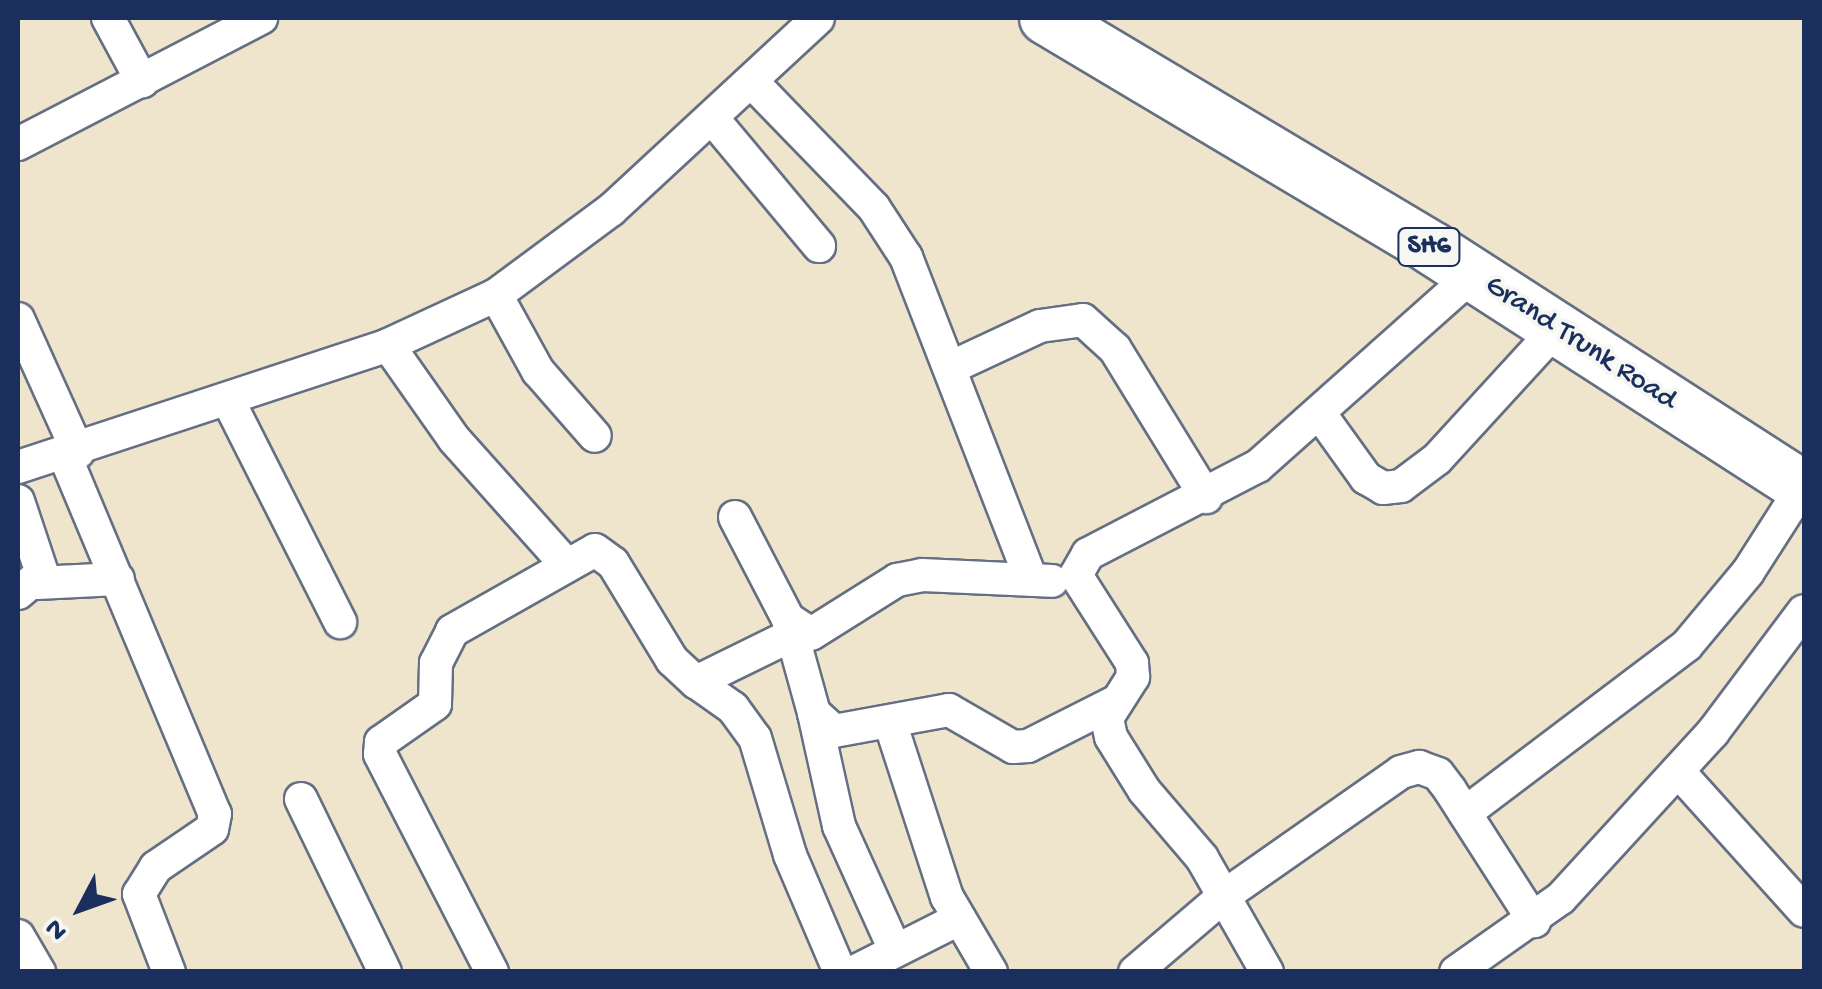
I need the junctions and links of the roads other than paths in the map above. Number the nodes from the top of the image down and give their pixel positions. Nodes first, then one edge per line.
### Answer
1 (108, 18) edge
2 (261, 18) edge
3 (818, 18) edge
4 (1046, 18) edge
5 (142, 82) junction
6 (752, 82) junction
7 (712, 118) junction
8 (18, 144) edge
9 (819, 246) dead end
10 (1472, 274) junction
11 (496, 295) junction
12 (18, 320) edge
13 (1556, 329) junction
14 (388, 345) junction
15 (952, 367) junction
16 (228, 400) junction
17 (1320, 414) junction
18 (595, 436) dead end
19 (72, 454) junction
20 (18, 468) edge
21 (1804, 487) edge
22 (1206, 498) junction
23 (18, 501) edge
24 (736, 517) dead end
25 (565, 563) junction
26 (1076, 575) junction
27 (118, 579) junction
28 (1032, 580) junction
29 (27, 588) edge
30 (1804, 611) edge
31 (340, 622) dead end
32 (790, 627) junction
33 (696, 682) junction
34 (1115, 702) junction
35 (814, 713) junction
36 (890, 722) junction
37 (1678, 771) junction
38 (302, 798) dead end
39 (1465, 812) junction
40 (1224, 896) junction
41 (1804, 911) edge
42 (959, 919) junction
43 (1534, 921) junction
44 (18, 936) edge
45 (895, 950) junction
46 (39, 972) edge
47 (169, 972) edge
48 (385, 972) edge
49 (492, 972) edge
50 (840, 972) edge
51 (854, 972) edge
52 (991, 972) edge
53 (1135, 972) edge
54 (1267, 972) edge
55 (1456, 972) edge

1 - 5 street
2 - 5 street
3 - 6 street
4 - 10 main road, Grand Trunk Road / SH6
5 - 8 street
6 - 7 street
6 - 15 street
7 - 9 street
7 - 11 street
10 - 13 main road, Grand Trunk Road / SH6
10 - 17 street
11 - 14 street
11 - 18 street
12 - 19 street
13 - 17 street
13 - 21 main road, Grand Trunk Road / SH6
14 - 16 street
14 - 25 street
15 - 22 street
15 - 28 street
16 - 19 street
16 - 31 street
17 - 22 street
19 - 20 street
19 - 27 street
21 - 39 street
22 - 26 street
23 - 29 street
24 - 32 street
25 - 33 street
25 - 49 street
26 - 28 street
26 - 34 street
27 - 29 street
27 - 47 street
28 - 32 street
30 - 37 street
32 - 33 street
32 - 35 street
33 - 50 street
34 - 36 street
34 - 40 street
35 - 36 street
35 - 45 street
36 - 42 street
37 - 41 street
37 - 43 street
38 - 48 street
39 - 40 street
39 - 43 street
40 - 53 street
40 - 54 street
42 - 45 street
42 - 52 street
43 - 55 street
44 - 46 street
45 - 51 street

